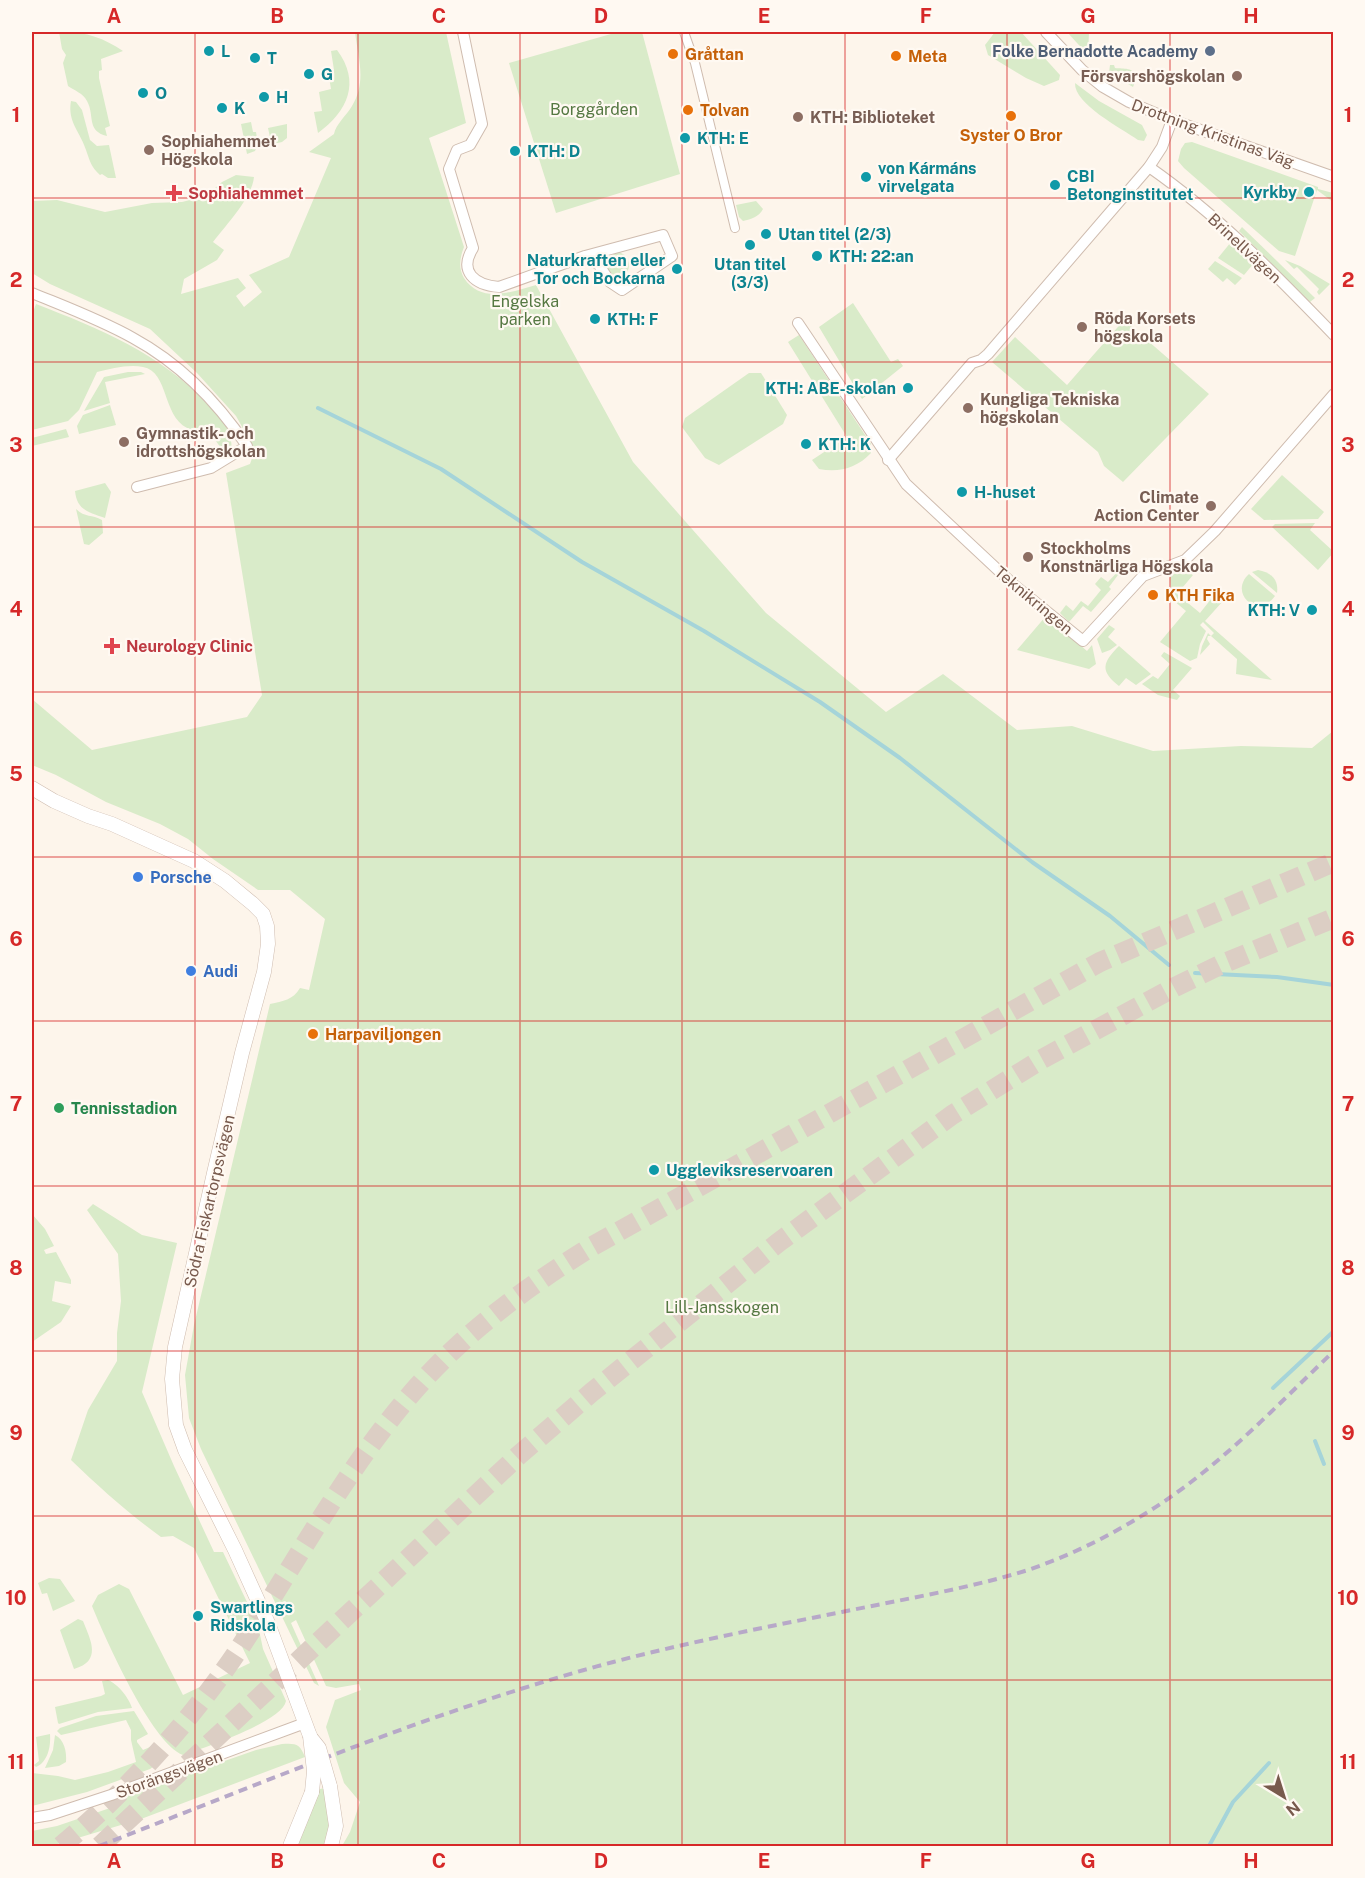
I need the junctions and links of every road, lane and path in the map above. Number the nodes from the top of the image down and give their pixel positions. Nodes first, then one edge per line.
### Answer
1 (463, 32) edge
2 (684, 32) edge
3 (1046, 32) edge
4 (1172, 120) junction
5 (1149, 167) junction
6 (1334, 177) edge
7 (735, 228) dead end
8 (585, 256) junction
9 (32, 293) edge
10 (798, 323) dead end
11 (1334, 335) edge
12 (1334, 394) edge
13 (888, 459) junction
14 (137, 487) dead end
15 (32, 788) edge
16 (308, 1730) junction
17 (32, 1818) edge
18 (290, 1846) edge
19 (331, 1846) edge

1 - 8 street
2 - 7 street
3 - 4 street, Drottning Kristinas Väg
4 - 5 street
4 - 6 street, Drottning Kristinas Väg
5 - 11 street, Brinellvägen
5 - 13 street
8 - 8 street
9 - 14 street
10 - 13 street, Teknikringen
12 - 13 street, Teknikringen
15 - 16 street, Södra Fiskartorpsvägen
16 - 17 street, Storängsvägen
16 - 18 street, bridge
16 - 19 street, bridge

